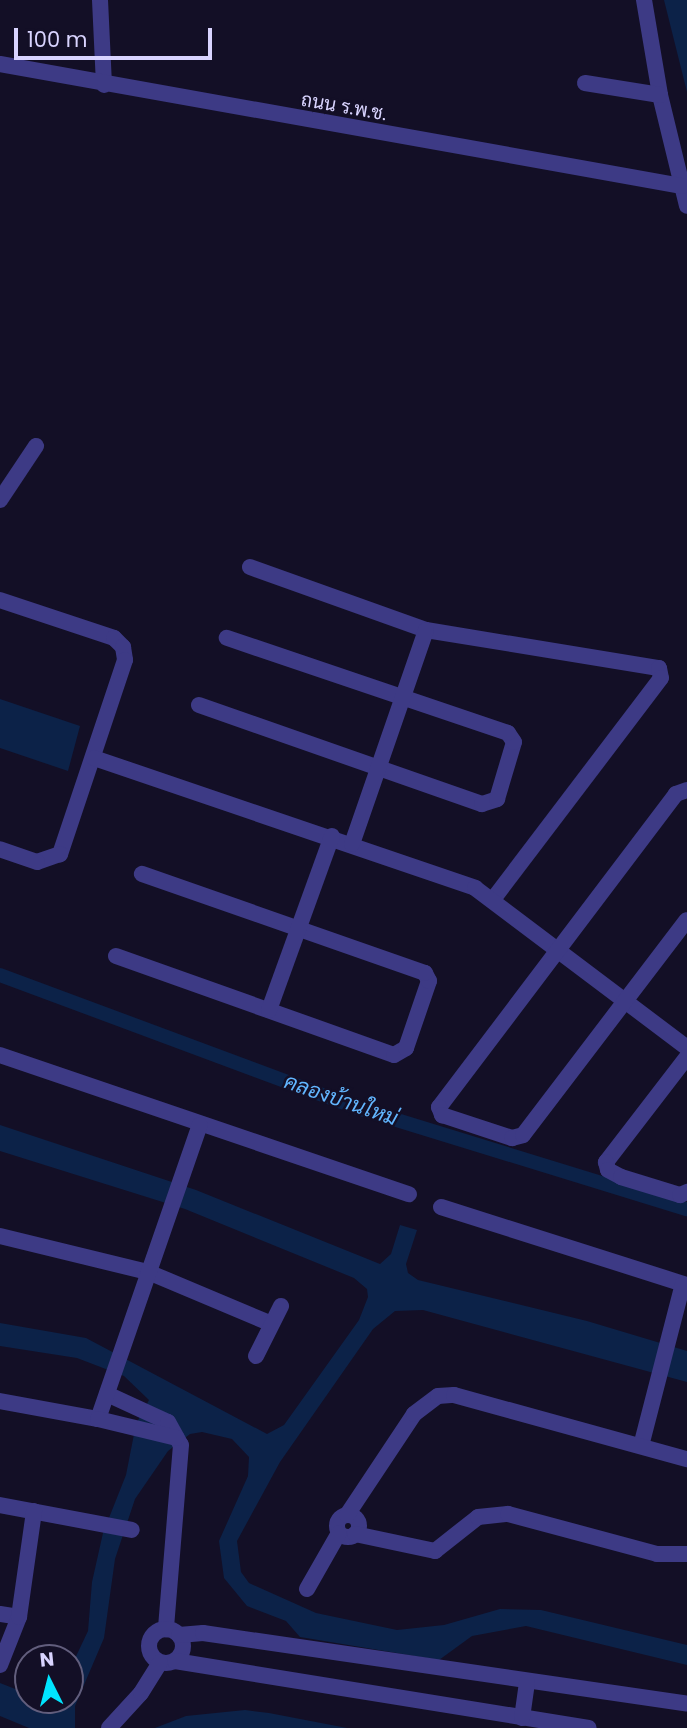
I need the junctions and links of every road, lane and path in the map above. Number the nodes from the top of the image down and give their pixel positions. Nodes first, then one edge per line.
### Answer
1 (100, 0) edge
2 (644, 0) edge
3 (0, 64) edge
4 (584, 83) dead end
5 (104, 85) junction
6 (660, 94) junction
7 (682, 186) junction
8 (687, 206) edge
9 (36, 446) dead end
10 (0, 500) edge
11 (250, 567) dead end
12 (0, 600) edge
13 (426, 630) junction
14 (227, 638) dead end
15 (402, 698) junction
16 (199, 705) dead end
17 (94, 758) junction
18 (379, 767) junction
19 (687, 790) edge
20 (332, 836) junction
21 (352, 844) junction
22 (0, 849) edge
23 (142, 874) dead end
24 (494, 898) junction
25 (687, 920) edge
26 (299, 928) junction
27 (560, 949) junction
28 (116, 956) dead end
29 (625, 999) junction
30 (269, 1010) junction
31 (687, 1048) edge
32 (0, 1055) edge
33 (687, 1057) edge
34 (200, 1125) junction
35 (687, 1192) edge
36 (409, 1194) dead end
37 (441, 1207) dead end
38 (0, 1236) edge
39 (148, 1272) junction
40 (685, 1284) edge
41 (281, 1306) dead end
42 (272, 1324) junction
43 (256, 1356) dead end
44 (107, 1394) junction
45 (0, 1401) edge
46 (98, 1419) junction
47 (177, 1438) junction
48 (641, 1446) junction
49 (687, 1459) edge
50 (0, 1505) edge
51 (34, 1511) junction
52 (132, 1530) dead end
53 (347, 1534) junction
54 (687, 1554) edge
55 (307, 1589) dead end
56 (0, 1614) edge
57 (19, 1617) junction
58 (173, 1632) junction
59 (168, 1662) junction
60 (0, 1665) edge
61 (527, 1682) junction
62 (687, 1704) edge
63 (522, 1718) junction
64 (502, 1723) edge
65 (109, 1728) edge
66 (589, 1728) edge

1 - 5 street
2 - 6 street
3 - 5 street, ถนน ร.พ.ช.
4 - 6 street
5 - 7 street, ถนน ร.พ.ช.
6 - 7 street
7 - 8 street
9 - 10 street
11 - 13 street
12 - 17 street
13 - 15 street
13 - 24 street
14 - 15 street
15 - 18 street
15 - 18 street
16 - 18 street
17 - 20 street
17 - 22 street
18 - 21 street
19 - 27 street
20 - 21 street
20 - 26 street
21 - 24 street
23 - 26 street
24 - 27 street
25 - 29 street
26 - 30 street
26 - 30 street
27 - 29 street
27 - 29 street
28 - 30 street
29 - 31 street
32 - 34 street
33 - 35 street
34 - 36 street
34 - 39 street
37 - 40 street
38 - 39 street
39 - 42 street
39 - 44 street
40 - 48 street
41 - 42 street
42 - 43 street
44 - 46 street
44 - 47 street
45 - 46 street
46 - 47 street
47 - 58 street
48 - 49 street
48 - 53 street
50 - 51 street
51 - 52 street
51 - 57 street
53 - 54 street
53 - 55 street
56 - 57 street
57 - 60 street
58 - 59 street
58 - 59 street
58 - 61 street
59 - 64 street
59 - 65 street
61 - 62 street
61 - 63 street
63 - 64 street
63 - 66 street

